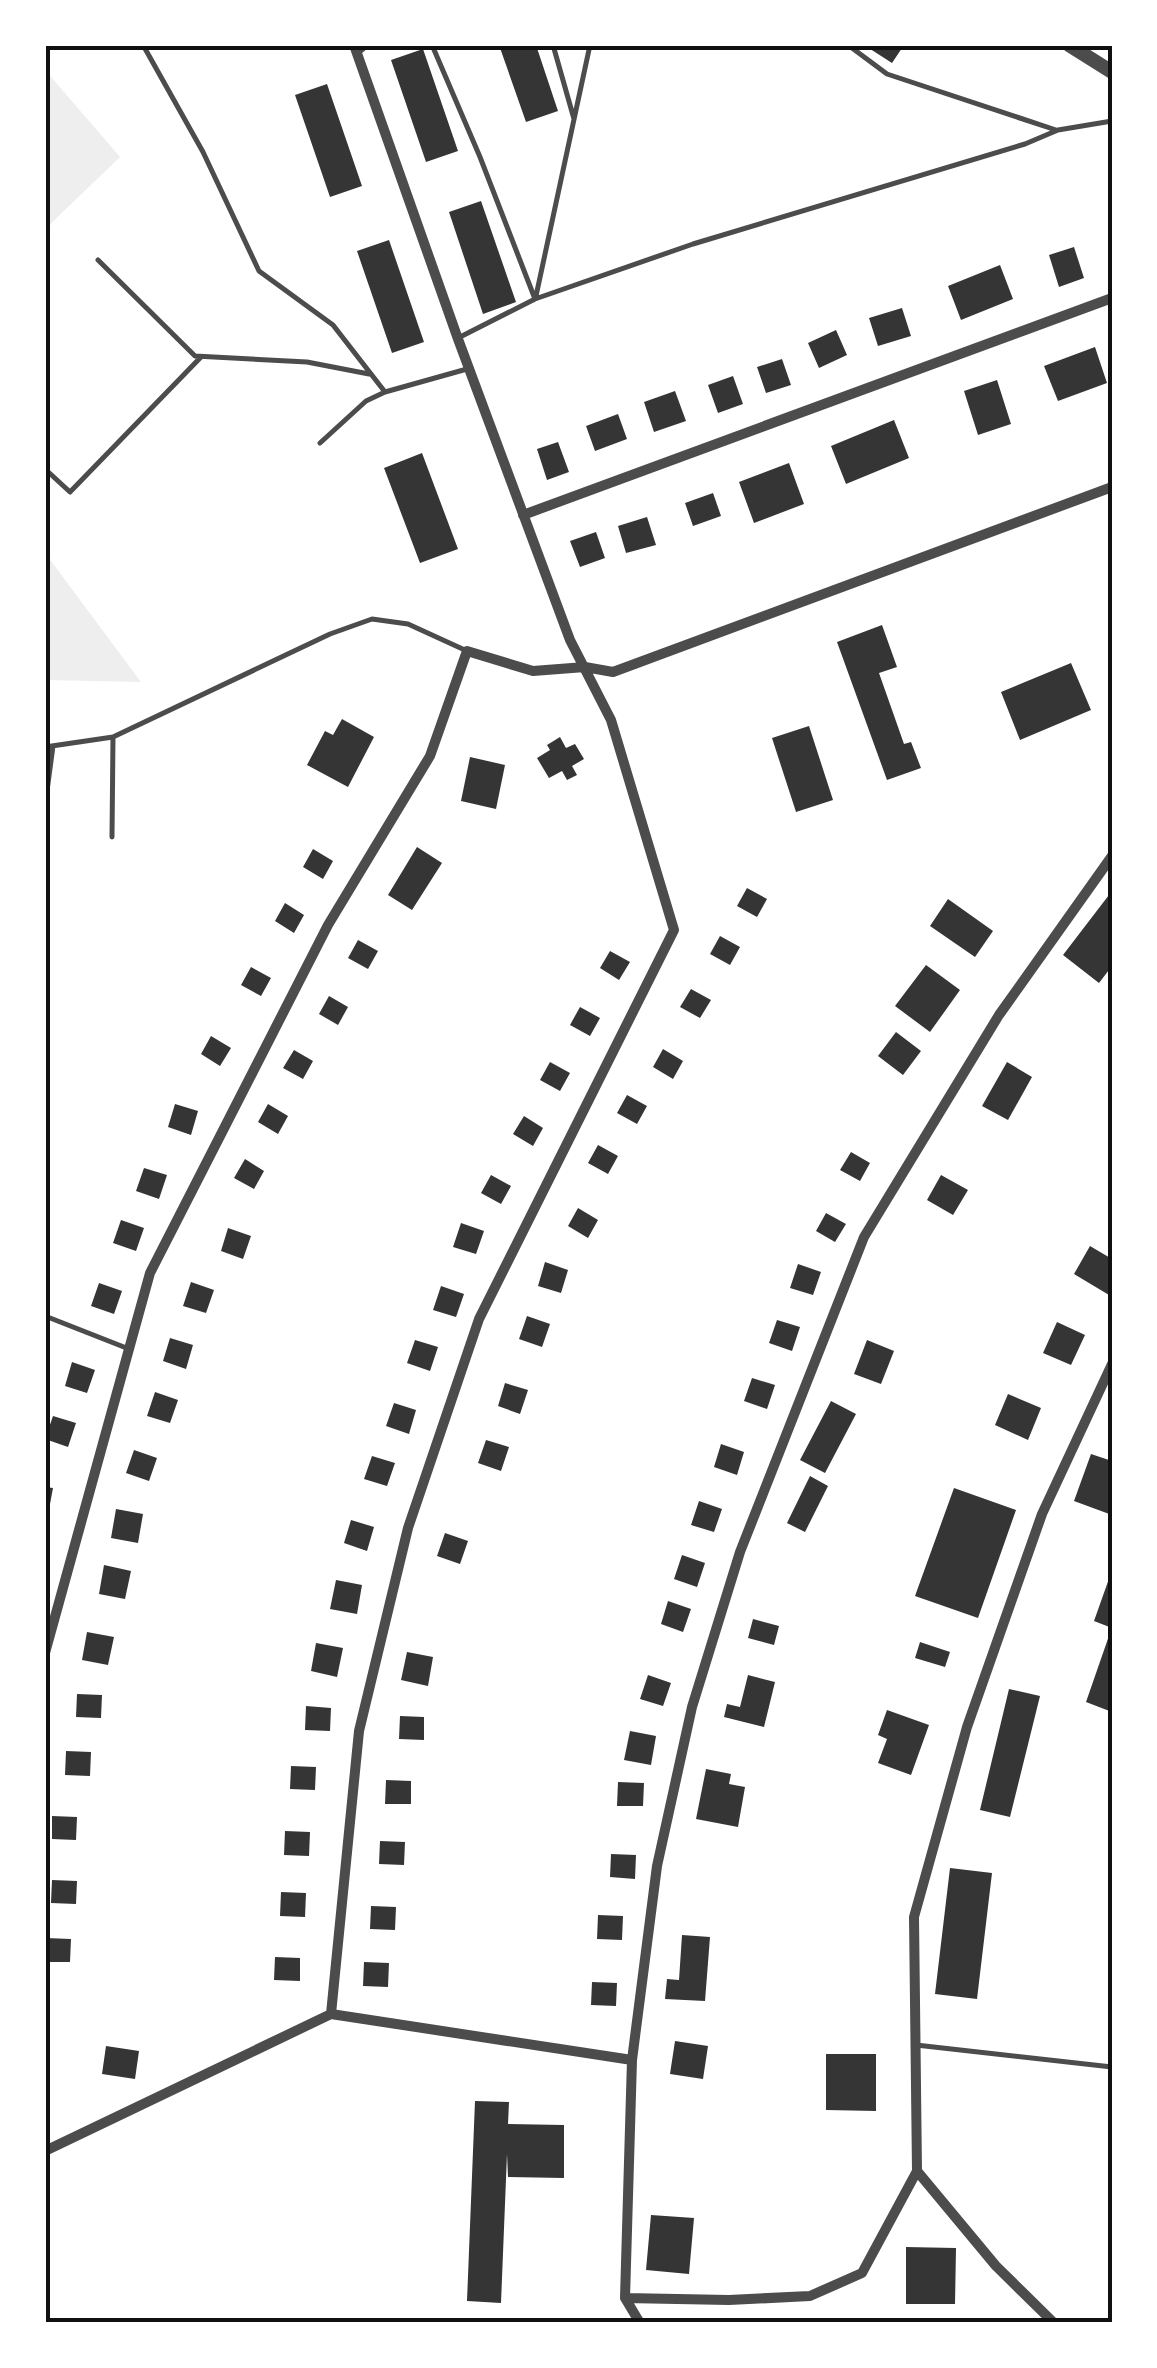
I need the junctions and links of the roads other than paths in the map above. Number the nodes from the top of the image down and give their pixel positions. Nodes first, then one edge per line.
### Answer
1 (143, 45) edge
2 (368, 45) edge
3 (432, 45) edge
4 (552, 45) edge
5 (590, 45) edge
6 (848, 45) edge
7 (1069, 45) edge
8 (356, 49) edge
9 (1112, 72) edge
10 (574, 120) junction
11 (1112, 121) edge
12 (1058, 130) junction
13 (98, 260) dead end
14 (1112, 298) edge
15 (535, 299) junction
16 (458, 339) junction
17 (201, 357) junction
18 (470, 368) junction
19 (372, 375) junction
20 (385, 392) junction
21 (320, 443) dead end
22 (45, 469) edge
23 (1112, 487) edge
24 (523, 514) junction
25 (467, 651) junction
26 (585, 667) junction
27 (113, 737) junction
28 (49, 746) edge
29 (45, 806) edge
30 (112, 837) dead end
31 (1112, 856) edge
32 (45, 1316) edge
33 (129, 1348) junction
34 (1112, 1364) edge
35 (45, 1653) edge
36 (331, 2014) junction
37 (913, 2044) junction
38 (632, 2060) junction
39 (1112, 2068) edge
40 (45, 2151) edge
41 (918, 2171) junction
42 (625, 2298) junction
43 (640, 2323) edge
44 (1054, 2323) edge

1 - 19 lane
2 - 8 lane
3 - 15 lane
4 - 10 lane
5 - 10 lane
6 - 12 lane
7 - 9 street
8 - 16 street
10 - 15 lane
11 - 12 lane
12 - 15 lane
13 - 17 lane
14 - 24 street
15 - 16 lane
16 - 18 street
17 - 19 lane
17 - 22 lane
18 - 20 lane
18 - 24 street
19 - 20 lane
20 - 21 lane
23 - 26 street
24 - 26 street
25 - 26 street
25 - 27 lane
25 - 33 street
26 - 36 street
27 - 28 lane
27 - 30 lane
28 - 29 lane
31 - 38 street
32 - 33 lane
33 - 35 street
34 - 37 street
36 - 38 street
36 - 40 street
37 - 39 lane
37 - 41 street
38 - 42 street
41 - 42 street
41 - 44 street
42 - 43 street

